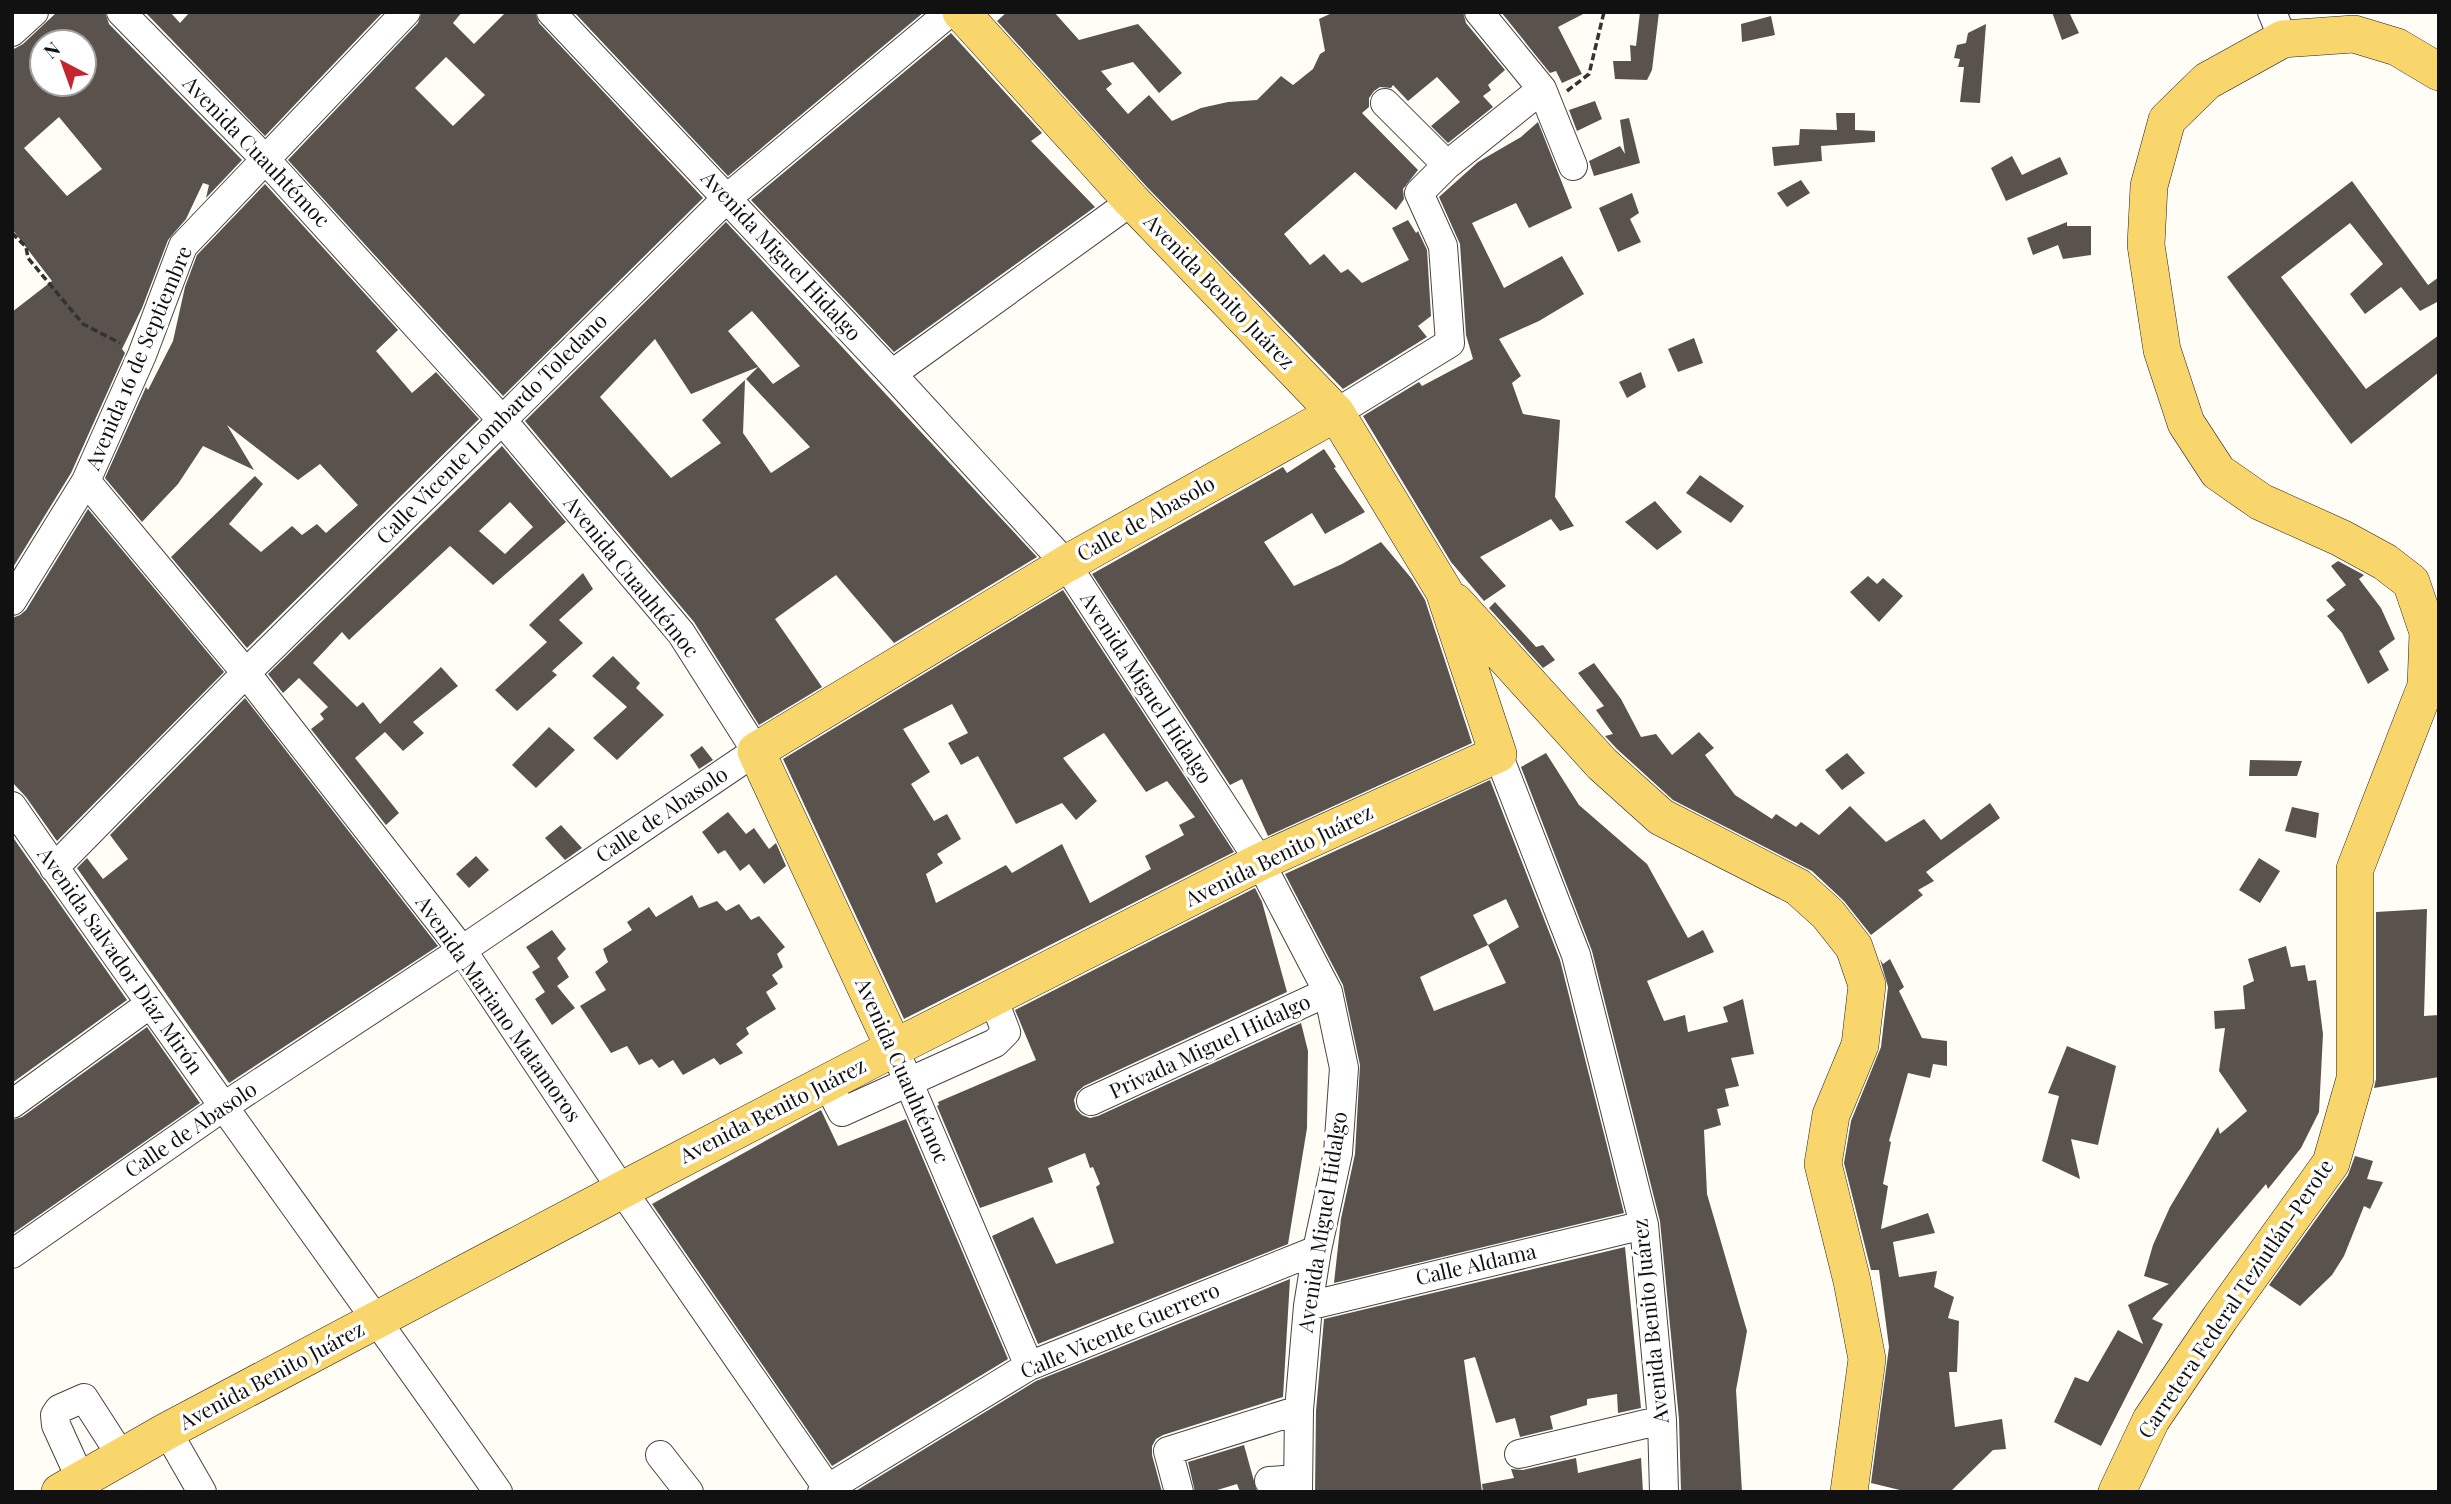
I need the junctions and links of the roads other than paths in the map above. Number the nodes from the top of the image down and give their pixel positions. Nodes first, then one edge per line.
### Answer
1 (34, 12) edge
2 (121, 12) edge
3 (406, 12) edge
4 (551, 12) edge
5 (950, 12) edge
6 (961, 12) edge
7 (1479, 12) edge
8 (2351, 23) edge
9 (2277, 26) edge
10 (12, 33) edge
11 (2439, 72) edge
12 (1545, 97) junction
13 (1385, 103) dead end
14 (266, 160) junction
15 (1447, 165) junction
16 (1573, 166) dead end
17 (726, 199) junction
18 (1132, 201) junction
19 (892, 374) junction
20 (1336, 413) junction
21 (502, 420) junction
22 (86, 481) junction
23 (1066, 564) junction
24 (1444, 590) junction
25 (12, 601) edge
26 (246, 673) junction
27 (756, 751) junction
28 (1498, 754) junction
29 (12, 806) edge
30 (1260, 862) junction
31 (54, 868) junction
32 (462, 950) junction
33 (1328, 992) junction
34 (993, 999) junction
35 (150, 1004) junction
36 (894, 1048) junction
37 (827, 1083) junction
38 (909, 1083) junction
39 (1091, 1101) dead end
40 (12, 1104) edge
41 (223, 1107) junction
42 (622, 1190) junction
43 (1644, 1225) junction
44 (1317, 1250) junction
45 (12, 1254) edge
46 (1308, 1306) junction
47 (378, 1321) junction
48 (1029, 1366) junction
49 (1299, 1413) junction
50 (1662, 1420) junction
51 (167, 1431) junction
52 (1171, 1453) junction
53 (1519, 1454) dead end
54 (660, 1455) dead end
55 (122, 1457) junction
56 (1269, 1481) dead end
57 (70, 1486) edge
58 (1298, 1486) edge
59 (826, 1490) edge
60 (202, 1492) edge
61 (498, 1492) edge
62 (689, 1492) edge
63 (1179, 1492) edge
64 (1185, 1492) edge
65 (1664, 1492) edge
66 (1849, 1492) edge
67 (2117, 1492) edge

1 - 10 street
2 - 14 street, Avenida Cuauhtémoc
3 - 14 street, Avenida 16 de Septiembre
4 - 17 street, Avenida Miguel Hidalgo
5 - 17 street, Calle Vicente Lombardo Toledano
6 - 18 main road, Avenida Benito Juárez
7 - 12 street
8 - 9 main road, Carretera Federal Teziutlán-Perote
8 - 11 main road
9 - 67 main road, Carretera Federal Teziutlán-Perote
12 - 15 street
12 - 16 street
13 - 15 street
14 - 21 street, Avenida Cuauhtémoc
14 - 22 street, Avenida 16 de Septiembre
15 - 20 street
17 - 19 street, Avenida Miguel Hidalgo
17 - 21 street, Calle Vicente Lombardo Toledano
18 - 19 street
18 - 20 main road, Avenida Benito Juárez
19 - 23 street, Avenida Miguel Hidalgo
20 - 23 main road, Calle de Abasolo
20 - 24 main road, Avenida Benito Juárez
21 - 26 street, Calle Vicente Lombardo Toledano
21 - 27 street, Avenida Cuauhtémoc
22 - 25 street, Avenida 16 de Septiembre
22 - 26 street, Avenida Mariano Matamoros
23 - 27 main road, Calle de Abasolo
23 - 30 street, Avenida Miguel Hidalgo
24 - 28 main road, Avenida Benito Juárez
24 - 66 main road
26 - 31 street, Calle Vicente Lombardo Toledano
26 - 32 street, Avenida Mariano Matamoros
27 - 32 street, Calle de Abasolo
27 - 36 main road, Avenida Cuauhtémoc
28 - 30 main road, Avenida Benito Juárez
28 - 43 street, Avenida Benito Juárez
29 - 31 street, Avenida Salvador Díaz Mirón
30 - 33 street, Avenida Miguel Hidalgo
30 - 34 main road, Avenida Benito Juárez
31 - 35 street, Avenida Salvador Díaz Mirón
32 - 41 street, Calle de Abasolo
32 - 42 street, Avenida Mariano Matamoros
33 - 39 street, Privada Miguel Hidalgo
33 - 44 street, Avenida Miguel Hidalgo
34 - 36 main road, Avenida Benito Juárez
34 - 38 street
35 - 40 street
35 - 41 street, Avenida Salvador Díaz Mirón
36 - 37 main road, Avenida Benito Juárez
36 - 38 street, Avenida Cuauhtémoc
37 - 38 street
37 - 42 main road, Avenida Benito Juárez
38 - 48 street, Avenida Cuauhtémoc
41 - 45 street, Calle de Abasolo
41 - 47 street, Avenida Salvador Díaz Mirón
42 - 47 main road, Avenida Benito Juárez
42 - 59 street, Avenida Mariano Matamoros
43 - 46 street, Calle Aldama
43 - 50 street, Avenida Benito Juárez
44 - 46 street, Avenida Miguel Hidalgo
44 - 48 street, Calle Vicente Guerrero
46 - 49 street, Avenida Miguel Hidalgo
47 - 51 main road, Avenida Benito Juárez
47 - 61 street, Avenida Salvador Díaz Mirón
48 - 59 street, Calle Vicente Guerrero
49 - 52 street
49 - 58 street, Avenida Miguel Hidalgo
50 - 53 street
50 - 65 street, Avenida Benito Juárez
51 - 55 main road, Avenida Benito Juárez
51 - 60 street
52 - 63 street
52 - 64 street
54 - 62 street
55 - 57 main road, Avenida Benito Juárez
55 - 57 street
56 - 58 street

